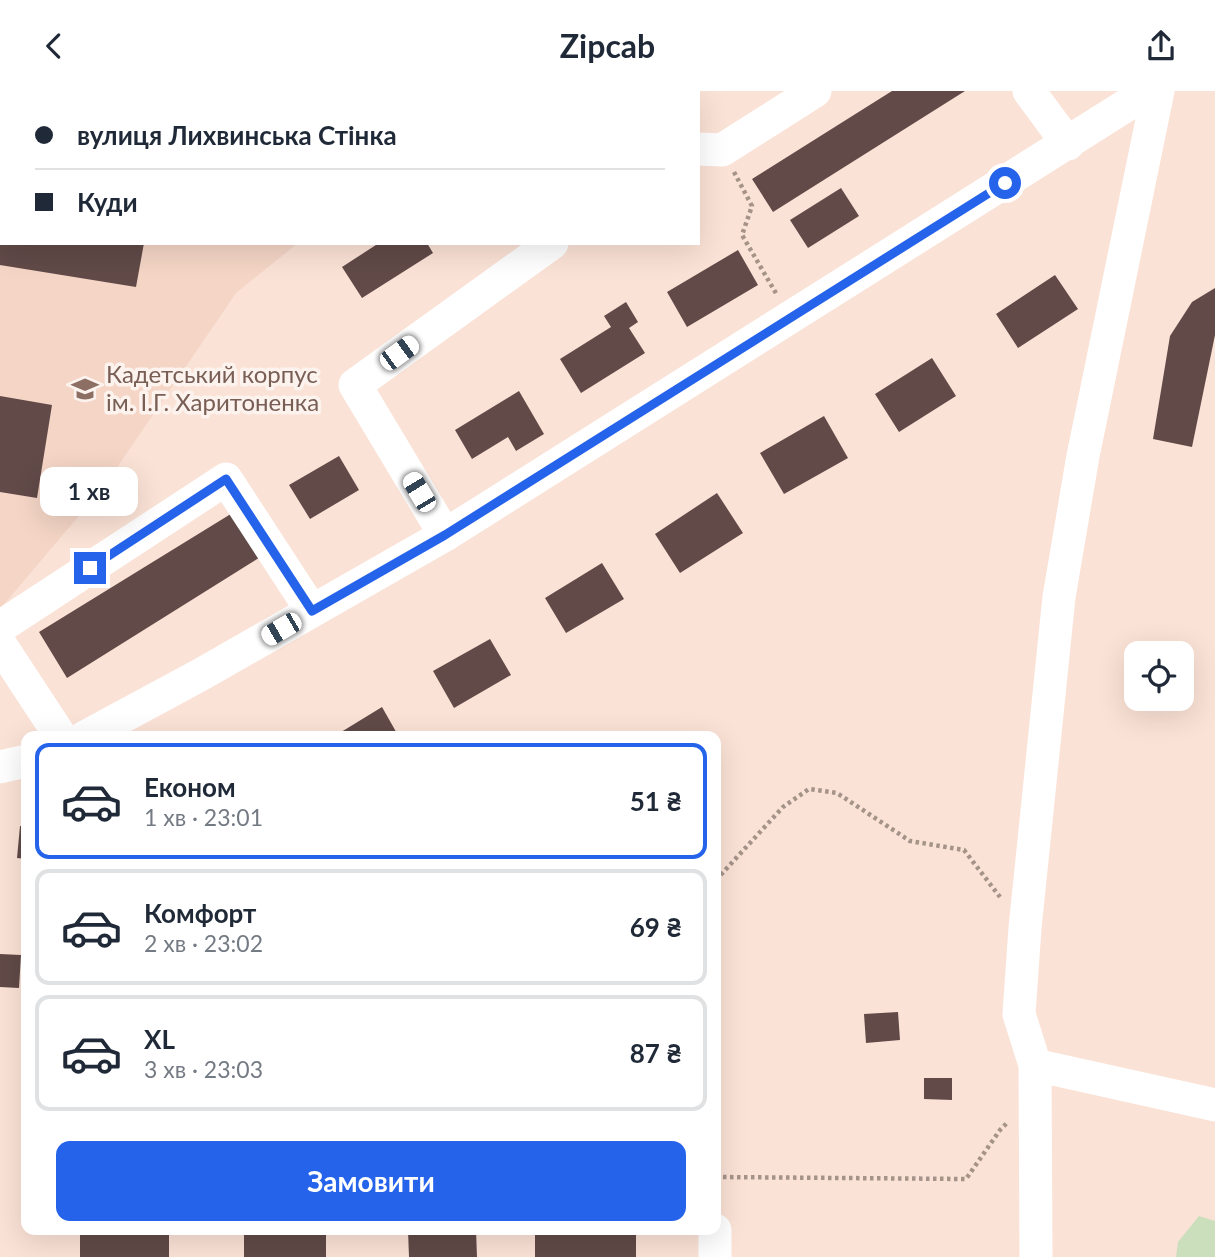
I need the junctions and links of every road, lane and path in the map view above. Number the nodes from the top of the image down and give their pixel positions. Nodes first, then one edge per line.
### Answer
1 (815, 91) edge
2 (1029, 91) edge
3 (1149, 91) edge
4 (1158, 91) edge
5 (1068, 144) junction
6 (710, 150) edge
7 (549, 245) edge
8 (791, 318) junction
9 (445, 535) junction
10 (312, 611) junction
11 (0, 627) edge
12 (0, 644) edge
13 (57, 731) edge
14 (96, 731) edge
15 (21, 762) edge
16 (0, 767) edge
17 (721, 875) edge
18 (1025, 928) junction
19 (1034, 1081) junction
20 (1215, 1105) edge
21 (721, 1177) edge
22 (715, 1235) edge
23 (715, 1257) edge
24 (1036, 1257) edge

1 - 6 street
2 - 5 street
3 - 5 street
4 - 18 street
5 - 8 street
6 - 8 path
7 - 9 street
8 - 9 street
9 - 10 street
10 - 11 street
10 - 14 street
12 - 13 street
15 - 16 street
17 - 18 path
18 - 19 street
19 - 20 street
19 - 21 path
19 - 24 street
22 - 23 street

